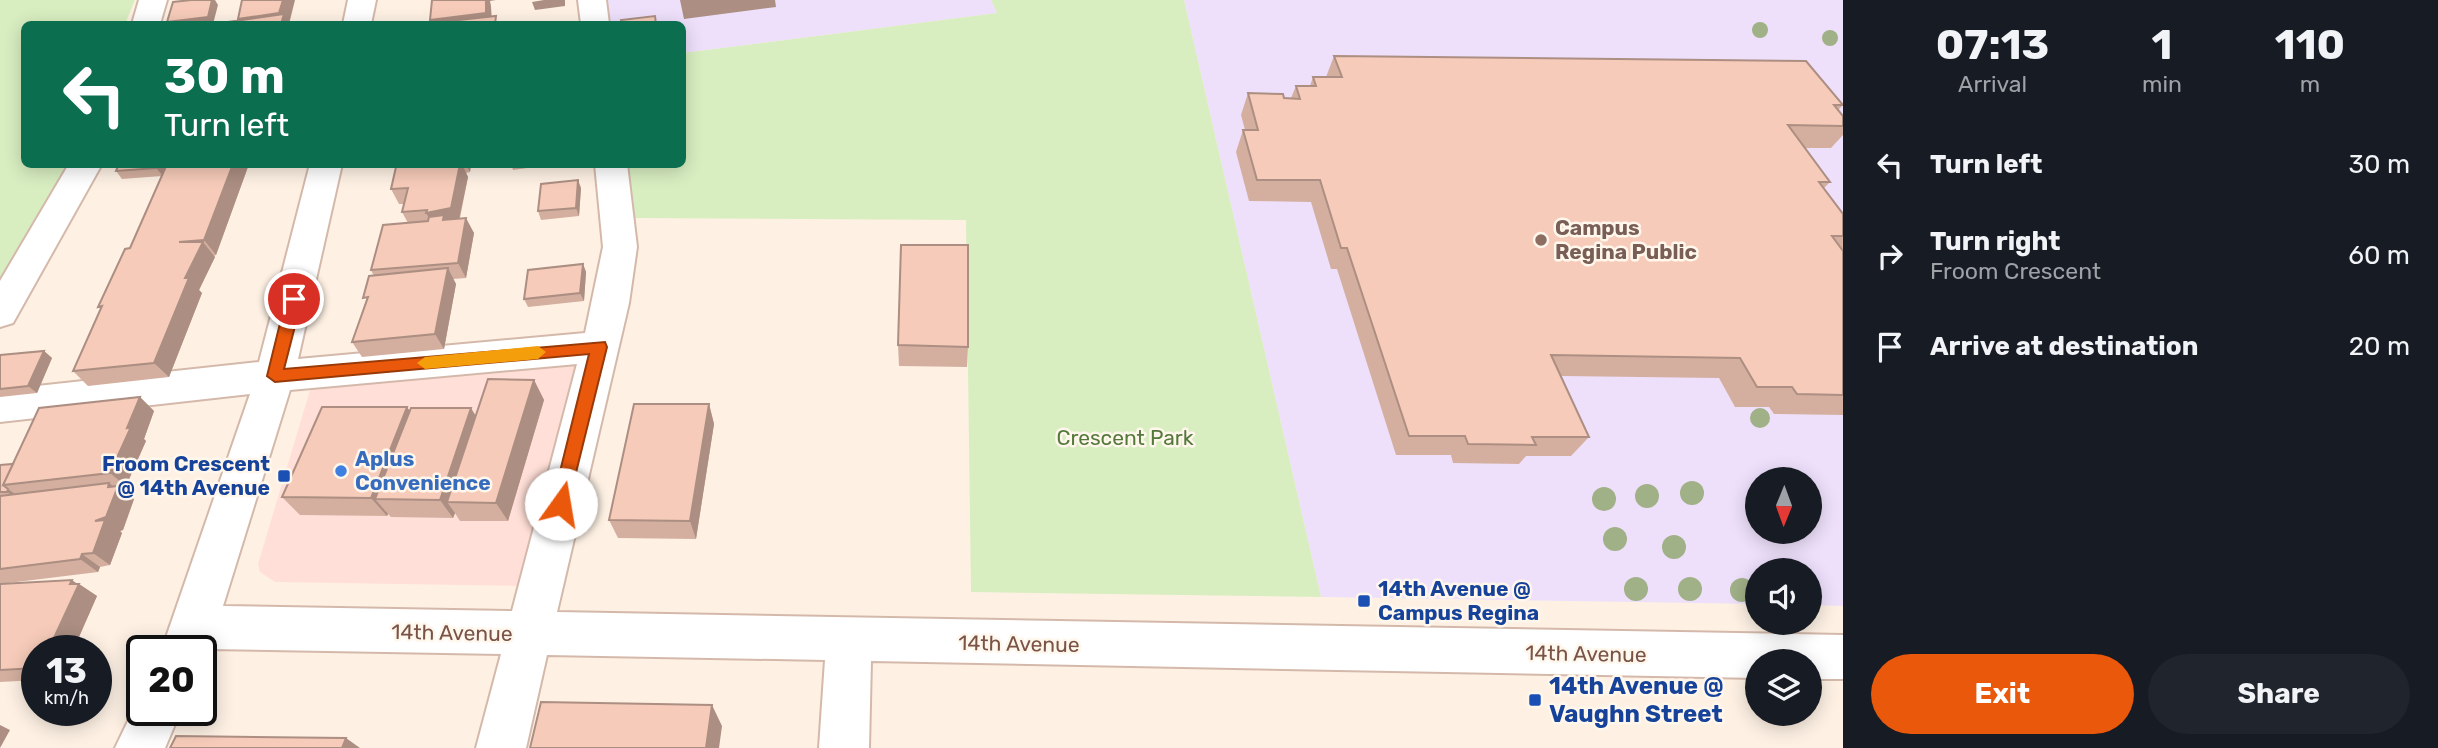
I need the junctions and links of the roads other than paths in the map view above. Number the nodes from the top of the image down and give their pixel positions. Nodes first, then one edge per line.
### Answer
1 (153, 0) edge
2 (362, 0) edge
3 (592, 0) edge
4 (147, 21) edge
5 (358, 21) edge
6 (595, 21) edge
7 (84, 168) edge
8 (325, 168) edge
9 (611, 168) edge
10 (0, 313) edge
11 (599, 347) junction
12 (275, 376) junction
13 (0, 406) edge
14 (190, 635) edge
15 (529, 635) junction
16 (217, 639) edge
17 (849, 640) junction
18 (1843, 657) edge
19 (149, 726) edge
20 (139, 748) edge
21 (501, 748) edge
22 (844, 748) edge

1 - 4 street
2 - 5 street
3 - 6 street
7 - 10 street
8 - 12 street
9 - 11 street
11 - 12 street
11 - 15 street
12 - 13 street
12 - 14 street
15 - 16 street, 14th Avenue
15 - 17 street, 14th Avenue
15 - 21 street
17 - 18 street, 14th Avenue
17 - 22 street
19 - 20 street

